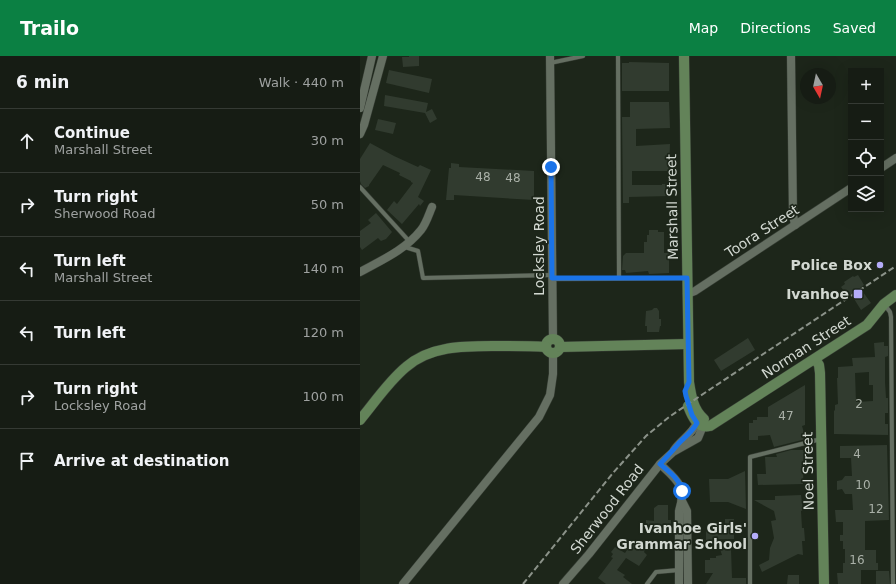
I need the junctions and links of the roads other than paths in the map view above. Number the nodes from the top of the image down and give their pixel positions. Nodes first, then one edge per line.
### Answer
1 (372, 56) edge
2 (383, 56) edge
3 (582, 56) edge
4 (618, 56) edge
5 (684, 56) edge
6 (791, 56) edge
7 (550, 60) edge
8 (360, 108) edge
9 (360, 134) edge
10 (896, 158) edge
11 (884, 166) edge
12 (360, 188) edge
13 (848, 190) edge
14 (432, 207) dead end
15 (795, 225) junction
16 (407, 244) junction
17 (360, 272) edge
18 (552, 277) junction
19 (619, 278) junction
20 (687, 278) junction
21 (687, 294) junction
22 (896, 295) edge
23 (884, 304) junction
24 (687, 344) junction
25 (553, 347) junction
26 (815, 358) junction
27 (727, 414) junction
28 (360, 420) edge
29 (701, 422) junction
30 (821, 438) junction
31 (691, 442) junction
32 (673, 452) junction
33 (660, 464) junction
34 (682, 501) junction
35 (679, 570) junction
36 (403, 584) edge
37 (563, 584) edge
38 (647, 584) edge
39 (679, 584) edge
40 (688, 584) edge
41 (750, 584) edge
42 (824, 584) edge
43 (893, 584) edge

1 - 8 street
2 - 9 street
3 - 7 lane
4 - 19 lane
5 - 20 street, Marshall Street
6 - 15 street
7 - 18 street, Locksley Road
10 - 11 street
12 - 16 lane
13 - 15 street, Toora Street
14 - 16 street
15 - 21 street, Toora Street
16 - 17 street
16 - 18 lane
18 - 19 lane
18 - 25 street, Locksley Road
19 - 20 lane
20 - 21 street, Marshall Street
21 - 24 street, Marshall Street
22 - 23 street, Norman Street
23 - 26 street, Norman Street
23 - 43 lane
24 - 25 street
24 - 29 street, Marshall Street
25 - 28 street
25 - 36 street, Locksley Road
26 - 27 street, Norman Street
26 - 30 street, Noel Street
27 - 29 street, Norman Street
27 - 31 street
29 - 31 street, Sherwood Road
29 - 32 street, Sherwood Road
30 - 41 lane
30 - 42 street, Noel Street
31 - 32 street, Sherwood Road
32 - 33 street, Sherwood Road
33 - 34 street
33 - 37 street, Sherwood Road
34 - 35 street
34 - 40 street
35 - 38 lane
35 - 39 street

